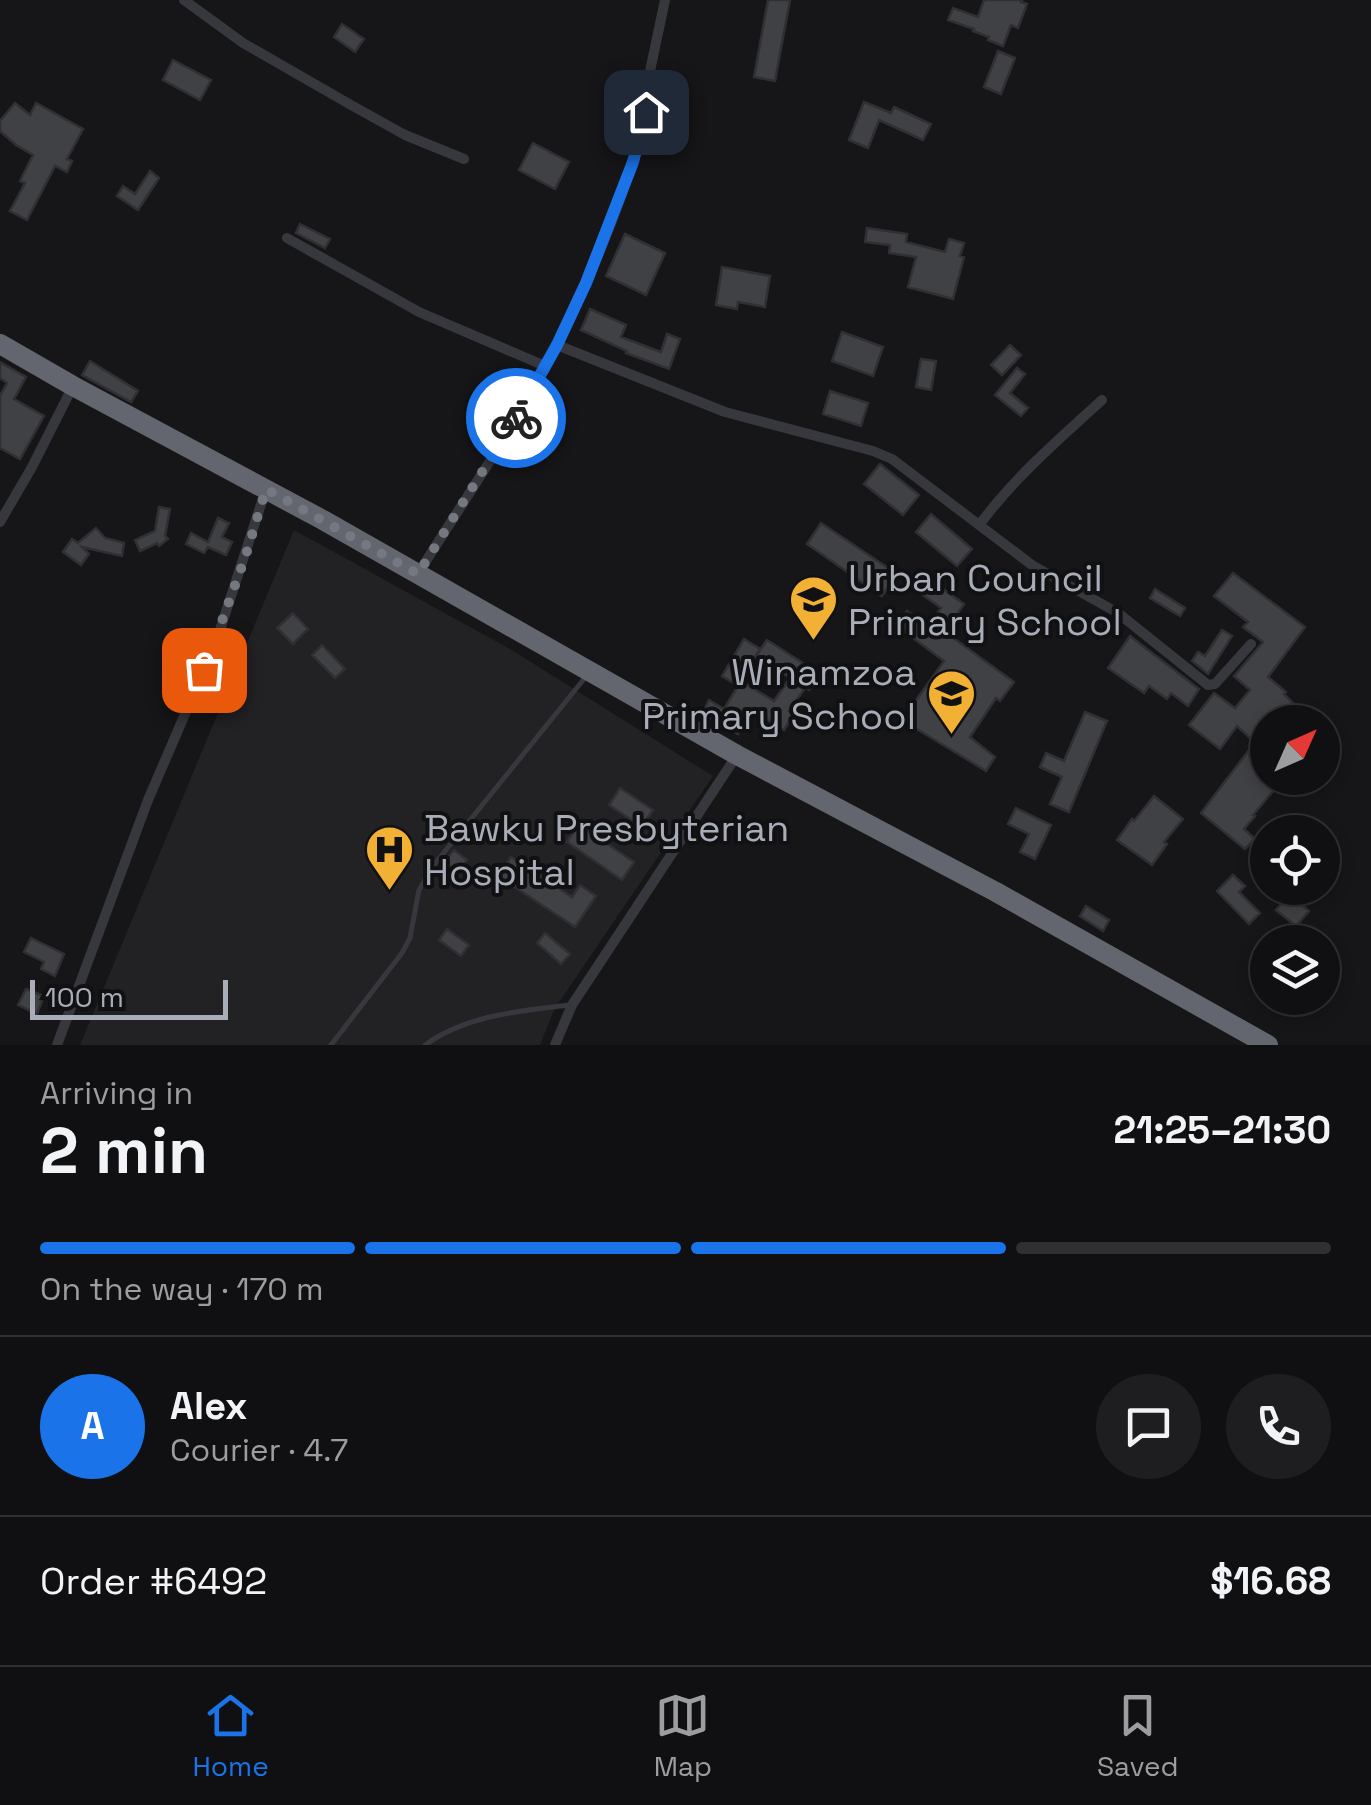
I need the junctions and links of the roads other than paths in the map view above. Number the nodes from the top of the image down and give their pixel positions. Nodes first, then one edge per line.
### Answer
1 (184, 0) edge
2 (665, 0) edge
3 (464, 159) dead end
4 (287, 238) dead end
5 (0, 344) edge
6 (557, 345) junction
7 (546, 366) junction
8 (73, 386) junction
9 (1102, 400) dead end
10 (266, 489) junction
11 (0, 522) edge
12 (980, 524) junction
13 (418, 574) junction
14 (1251, 644) dead end
15 (590, 672) junction
16 (737, 755) junction
17 (572, 1005) junction
18 (57, 1045) edge
19 (331, 1045) edge
20 (425, 1045) edge
21 (555, 1045) edge
22 (1268, 1045) edge

1 - 3 street
2 - 6 street
4 - 7 street
5 - 8 highway
6 - 7 street
6 - 12 street
7 - 13 street
8 - 10 highway
8 - 11 street
9 - 12 street
10 - 13 highway
10 - 18 street
12 - 14 street
13 - 15 highway
15 - 16 highway
15 - 19 lane
16 - 17 street
16 - 22 highway
17 - 20 lane
17 - 21 street

